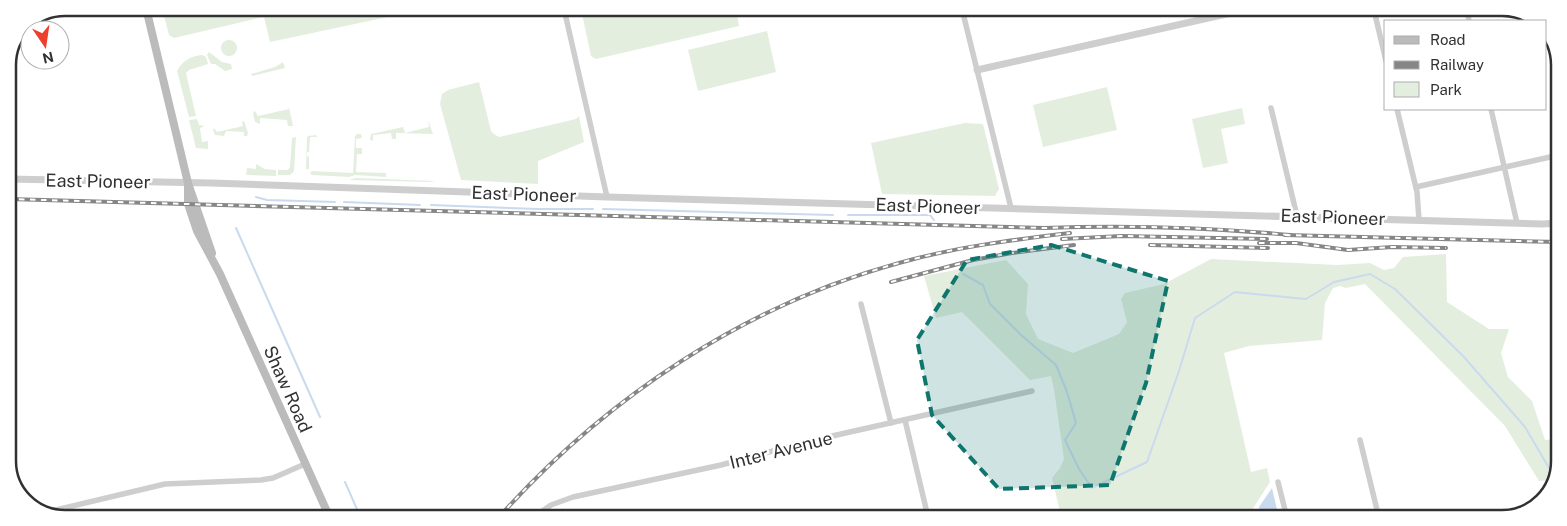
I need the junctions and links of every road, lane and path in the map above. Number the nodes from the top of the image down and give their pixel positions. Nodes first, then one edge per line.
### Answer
1 (148, 16) edge
2 (566, 16) edge
3 (964, 16) edge
4 (1217, 16) edge
5 (1375, 16) edge
6 (1384, 52) edge
7 (977, 70) junction
8 (1271, 108) dead end
9 (1397, 110) edge
10 (1491, 110) edge
11 (1551, 157) edge
12 (1505, 166) junction
13 (16, 179) edge
14 (188, 183) junction
15 (1416, 187) junction
16 (607, 197) junction
17 (1011, 208) junction
18 (1297, 216) junction
19 (1419, 220) junction
20 (1517, 223) junction
21 (1551, 223) edge
22 (861, 304) dead end
23 (1032, 391) dead end
24 (905, 420) junction
25 (891, 424) junction
26 (1360, 440) dead end
27 (305, 464) junction
28 (1278, 482) dead end
29 (60, 509) edge
30 (326, 510) edge
31 (542, 510) edge
32 (926, 510) edge
33 (1285, 510) edge
34 (1377, 510) edge

1 - 14 main road, Shaw Road
2 - 16 street
3 - 7 street
4 - 7 street
5 - 6 street
7 - 17 street
8 - 18 street
9 - 15 street
10 - 12 street
11 - 12 street
12 - 15 street
12 - 20 street
13 - 14 street, East Pioneer
14 - 16 street, East Pioneer
14 - 27 main road, Shaw Road
15 - 19 street
16 - 17 street, East Pioneer
17 - 18 street, East Pioneer
18 - 19 street, East Pioneer
19 - 20 street, East Pioneer
20 - 21 street, East Pioneer
22 - 25 street
23 - 24 street, Inter Avenue
24 - 25 street, Inter Avenue
24 - 32 street
25 - 31 street, Inter Avenue
26 - 34 street
27 - 29 street
27 - 30 main road, Shaw Road
28 - 33 street

